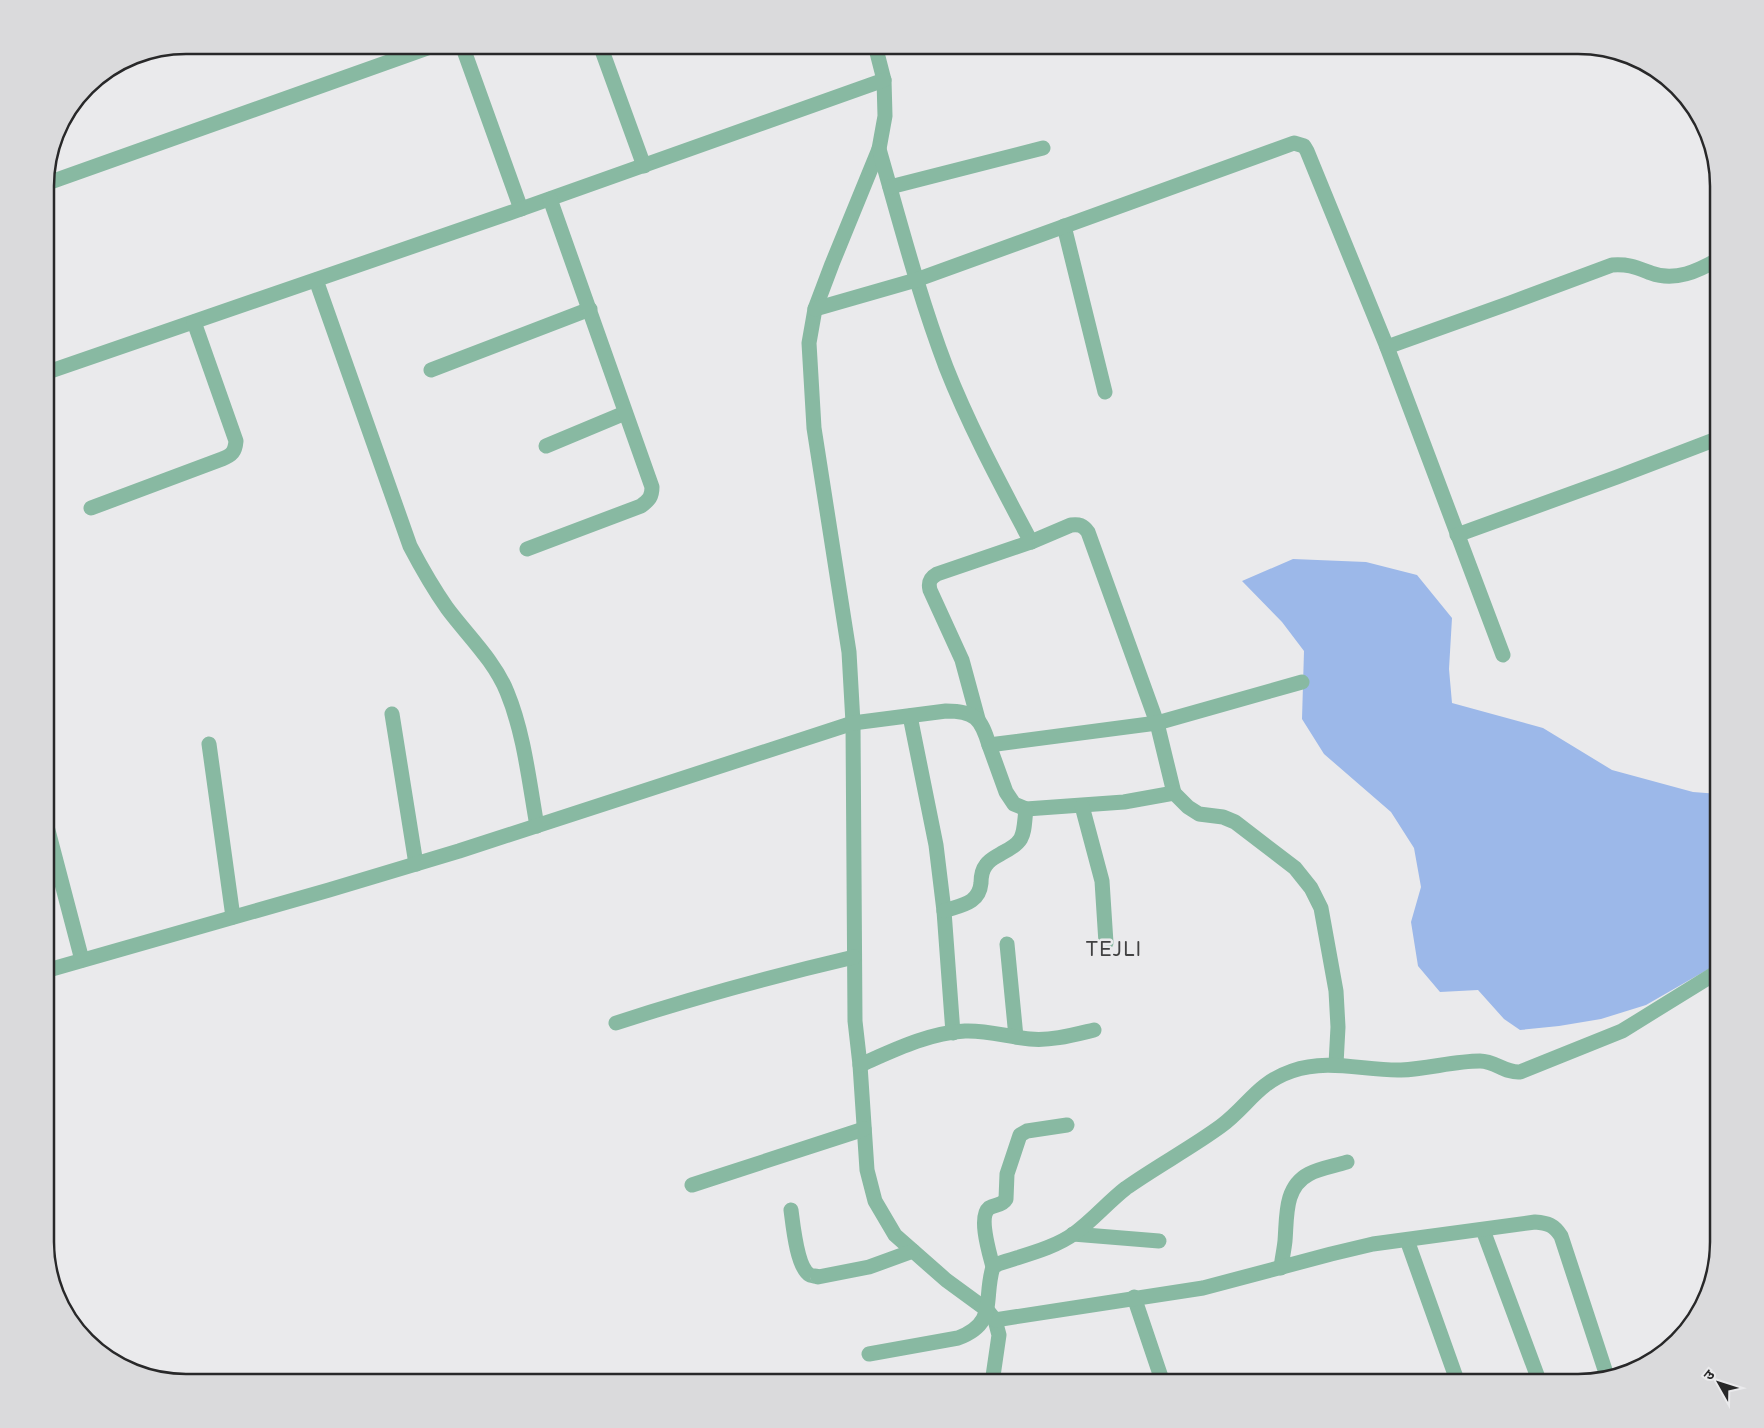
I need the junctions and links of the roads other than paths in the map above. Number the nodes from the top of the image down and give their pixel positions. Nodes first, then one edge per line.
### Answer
1 (411, 54) edge
2 (465, 54) edge
3 (603, 54) edge
4 (877, 54) edge
5 (884, 80) junction
6 (1043, 148) dead end
7 (879, 149) junction
8 (644, 166) junction
9 (54, 181) edge
10 (890, 187) junction
11 (550, 199) junction
12 (521, 210) junction
13 (1064, 226) junction
14 (1710, 264) edge
15 (316, 280) junction
16 (916, 280) junction
17 (815, 309) junction
18 (590, 310) junction
19 (194, 322) junction
20 (1387, 347) junction
21 (54, 370) edge
22 (431, 370) dead end
23 (1105, 392) dead end
24 (625, 414) junction
25 (1710, 441) edge
26 (546, 446) dead end
27 (91, 508) dead end
28 (1457, 535) junction
29 (1031, 542) junction
30 (527, 549) dead end
31 (1503, 655) dead end
32 (1302, 682) dead end
33 (392, 714) dead end
34 (910, 716) junction
35 (978, 719) junction
36 (1157, 723) junction
37 (853, 724) junction
38 (209, 744) dead end
39 (989, 744) junction
40 (1174, 793) junction
41 (1082, 806) junction
42 (1026, 809) junction
43 (537, 826) junction
44 (416, 864) junction
45 (54, 872) edge
46 (944, 911) junction
47 (233, 917) junction
48 (1106, 943) dead end
49 (1007, 944) dead end
50 (854, 957) junction
51 (82, 960) junction
52 (54, 968) edge
53 (1710, 977) edge
54 (616, 1023) dead end
55 (1094, 1030) dead end
56 (953, 1033) junction
57 (1016, 1037) junction
58 (1336, 1064) junction
59 (860, 1065) junction
60 (1067, 1125) dead end
61 (864, 1129) junction
62 (1347, 1162) dead end
63 (692, 1185) dead end
64 (790, 1210) dead end
65 (1482, 1230) junction
66 (1073, 1234) junction
67 (1407, 1240) junction
68 (1159, 1241) dead end
69 (913, 1251) junction
70 (993, 1267) junction
71 (1281, 1268) junction
72 (1134, 1298) junction
73 (991, 1315) junction
74 (869, 1354) dead end
75 (1606, 1372) edge
76 (993, 1374) edge
77 (1160, 1374) edge
78 (1455, 1374) edge
79 (1537, 1374) edge

1 - 9 street
2 - 12 street
3 - 8 street
4 - 5 street
5 - 7 street
5 - 8 street
6 - 10 street
7 - 10 street
7 - 17 street
8 - 11 street
10 - 16 street
11 - 12 street
11 - 18 street
12 - 15 street
13 - 16 street
13 - 20 street
13 - 23 street
14 - 20 street
15 - 19 street
15 - 43 street
16 - 17 street
16 - 29 street
17 - 37 street
18 - 22 street
18 - 24 street
19 - 21 street
19 - 27 street
20 - 28 street
24 - 26 street
24 - 30 street
25 - 28 street
28 - 31 street
29 - 35 street
29 - 36 street
32 - 36 street
33 - 44 street
34 - 35 street
34 - 37 street
34 - 46 street
35 - 39 street
36 - 39 street
36 - 40 street
37 - 43 street
37 - 50 street
38 - 47 street
39 - 42 street
40 - 41 street
40 - 58 street
41 - 42 street
41 - 48 street
42 - 46 street
43 - 44 street
44 - 47 street
45 - 51 street
46 - 56 street
47 - 51 street
49 - 57 street
50 - 54 street
50 - 59 street
51 - 52 street
53 - 58 street
55 - 57 street
56 - 57 street
56 - 59 street
58 - 66 street
59 - 61 street
60 - 70 street
61 - 63 street
61 - 69 street
62 - 71 street
64 - 69 street
65 - 67 street
65 - 75 street
65 - 79 street
66 - 68 street
66 - 70 street
67 - 71 street
67 - 78 street
69 - 73 street
70 - 73 street
71 - 72 street
72 - 73 street
72 - 77 street
73 - 74 street
73 - 76 street

